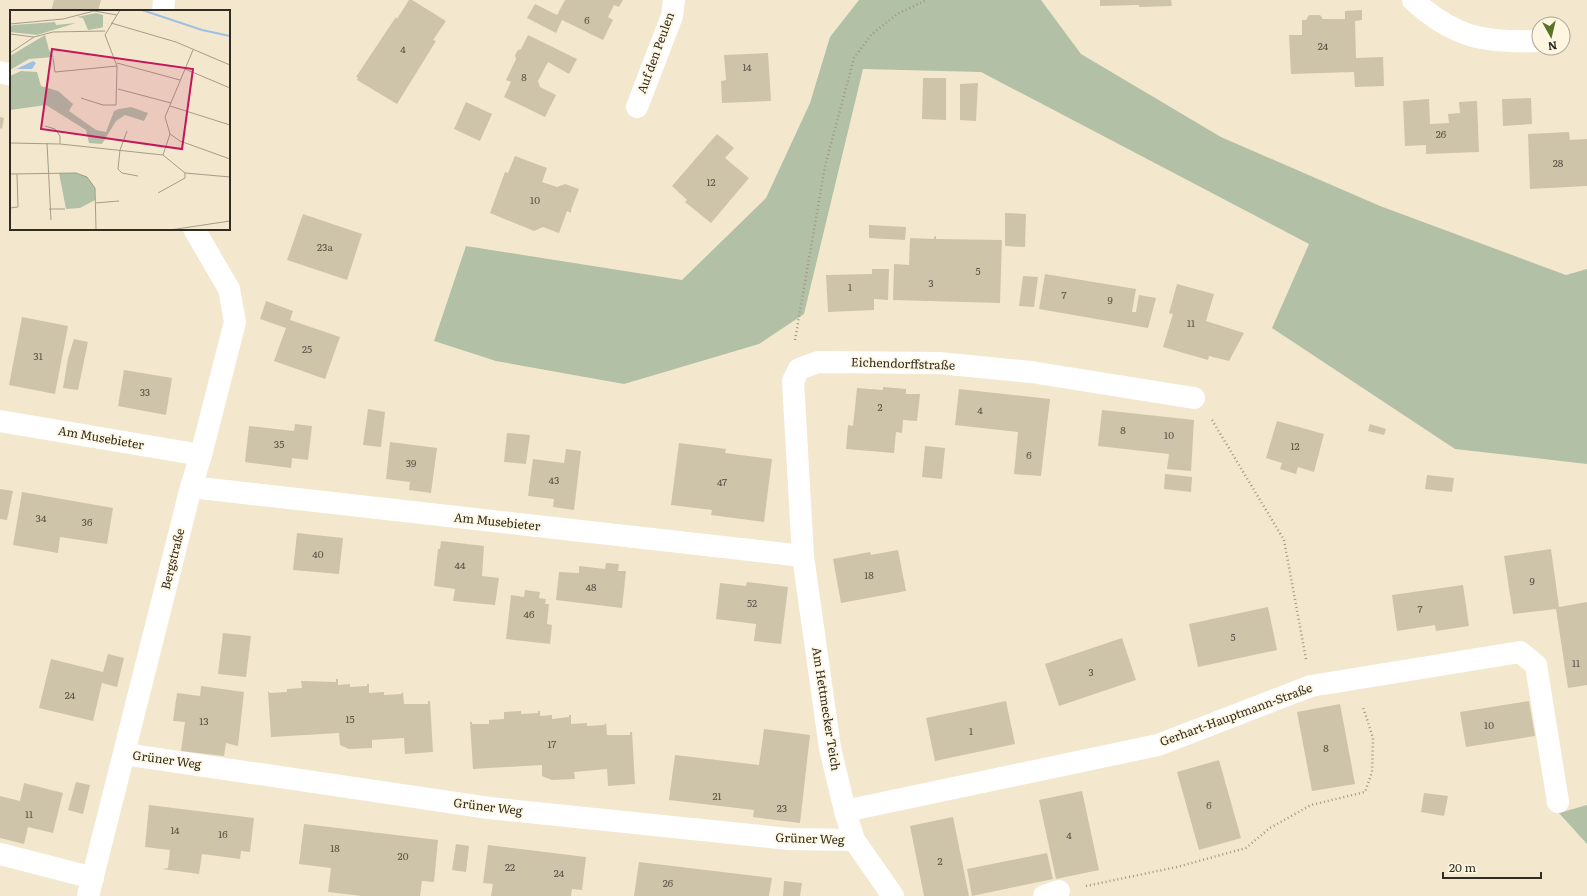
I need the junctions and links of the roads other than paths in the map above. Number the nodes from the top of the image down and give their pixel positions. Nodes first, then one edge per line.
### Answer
1 (164, 0) edge
2 (674, 0) edge
3 (1413, 0) edge
4 (163, 10) edge
5 (1531, 41) edge
6 (0, 72) edge
7 (10, 75) edge
8 (637, 106) dead end
9 (195, 230) edge
10 (1194, 398) road end
11 (0, 422) edge
12 (201, 455) junction
13 (191, 488) junction
14 (803, 556) junction
15 (124, 754) junction
16 (1558, 802) dead end
17 (845, 811) junction
18 (854, 840) junction
19 (0, 854) edge
20 (90, 887) edge
21 (893, 896) edge

1 - 4 street
2 - 8 street, Auf den Peulen
3 - 5 street
6 - 7 street
9 - 12 street, Bergstraße
10 - 14 street, Eichendorffstraße
11 - 12 street, Am Musebieter
12 - 13 street, Bergstraße
13 - 14 street, Am Musebieter
13 - 15 street, Bergstraße
14 - 17 street, Am Hettmecker Teich
15 - 18 street, Grüner Weg
15 - 20 street, Bergstraße
16 - 17 street, Gerhart-Hauptmann-Straße
17 - 18 street, Am Hettmecker Teich
18 - 21 street, Am Hettmecker Teich
19 - 20 street

